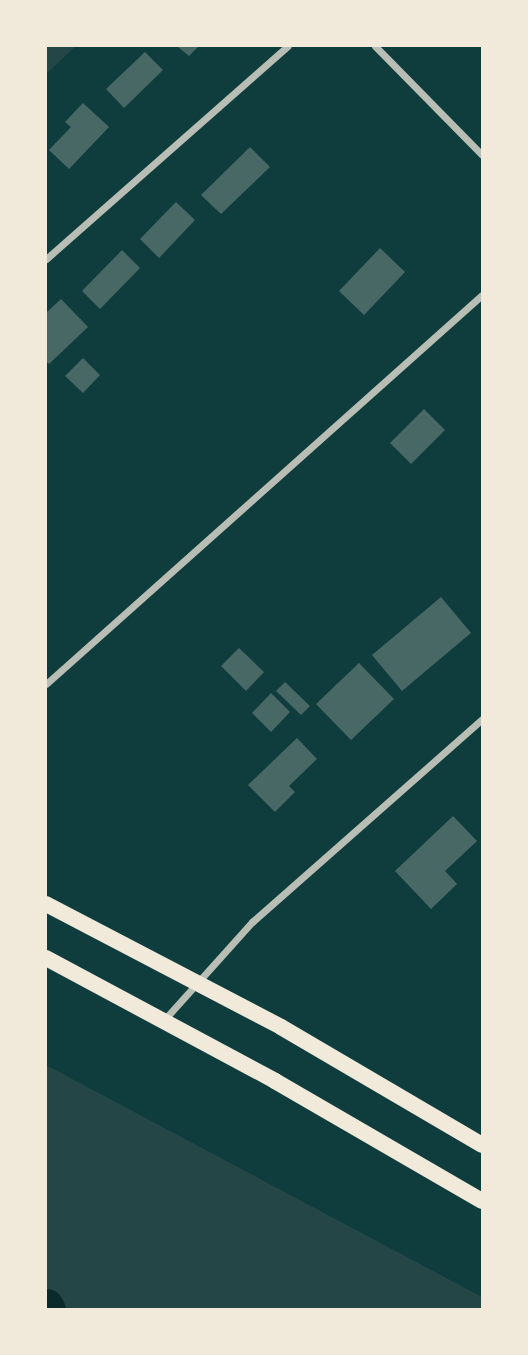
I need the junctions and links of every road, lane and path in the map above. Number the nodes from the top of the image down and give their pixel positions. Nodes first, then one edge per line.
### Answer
1 (288, 46) edge
2 (375, 46) edge
3 (482, 155) edge
4 (46, 259) edge
5 (482, 295) edge
6 (46, 684) edge
7 (482, 719) edge
8 (46, 904) edge
9 (46, 958) edge
10 (197, 982) junction
11 (164, 1020) junction
12 (482, 1145) edge
13 (482, 1201) edge

1 - 4 street
2 - 3 street
5 - 6 street
7 - 10 street
8 - 10 highway
9 - 11 highway
10 - 11 street
10 - 12 highway
11 - 13 highway

